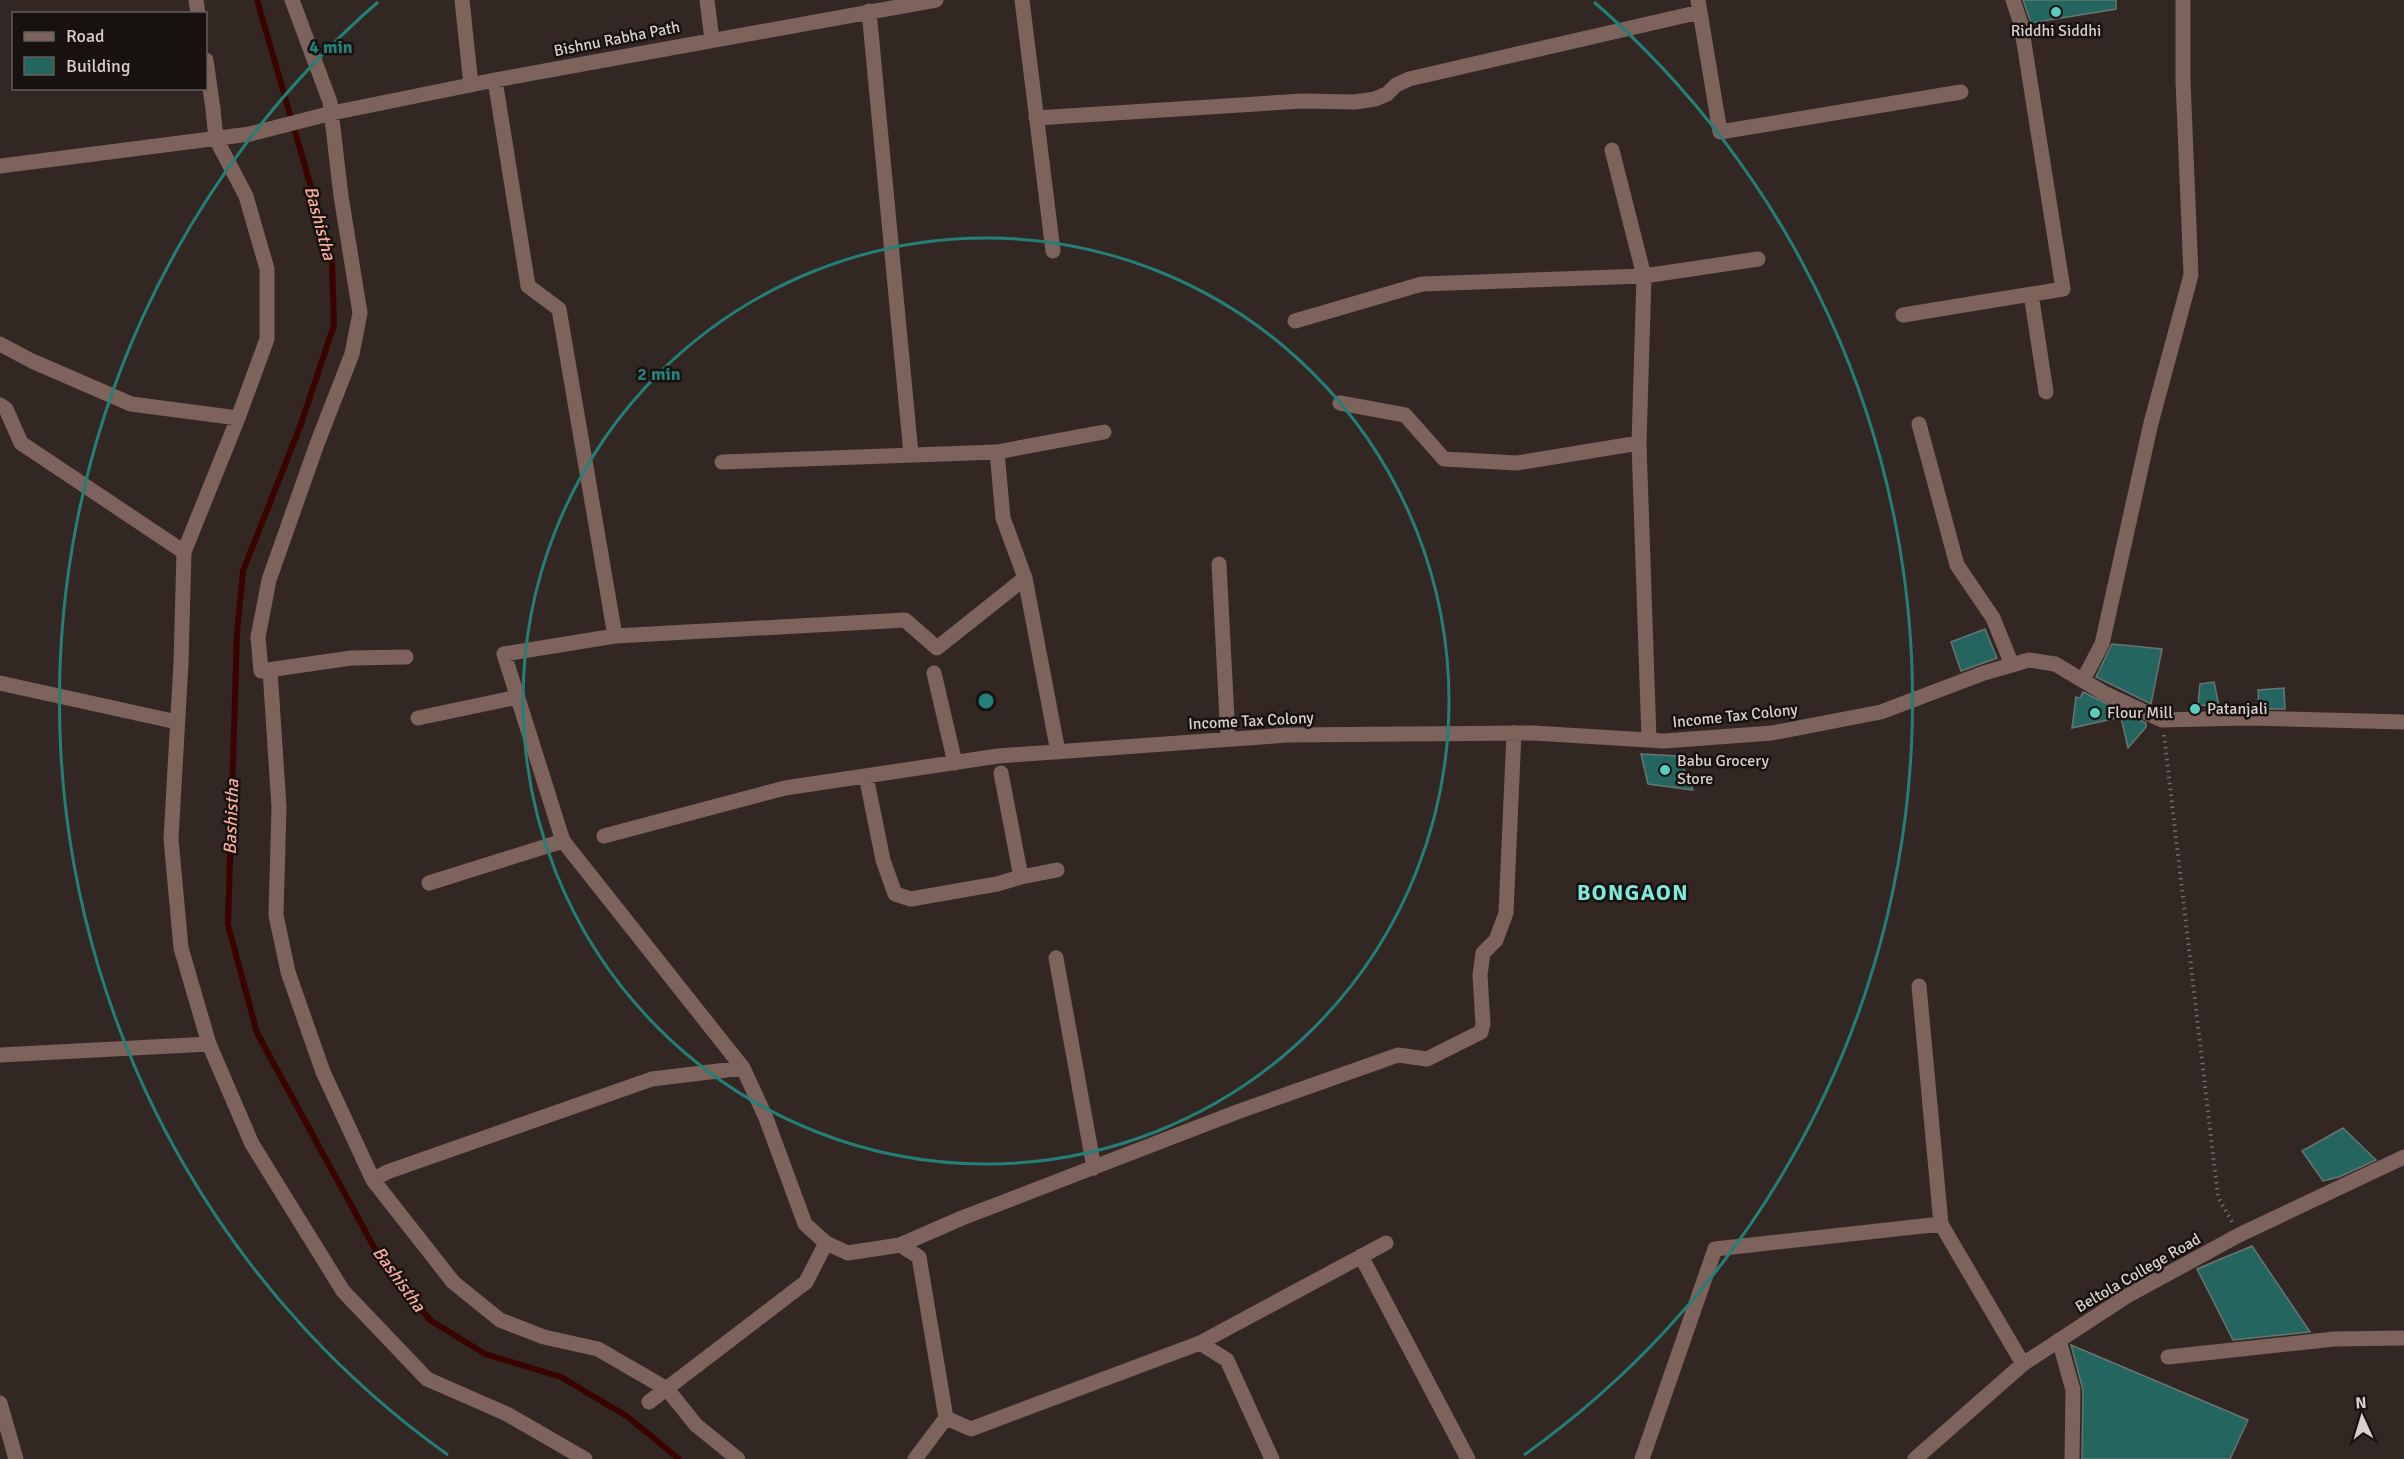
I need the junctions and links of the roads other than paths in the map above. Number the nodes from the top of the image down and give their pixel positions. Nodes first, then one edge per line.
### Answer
1 (292, 0) edge
2 (462, 0) edge
3 (707, 0) edge
4 (936, 0) edge
5 (1022, 0) edge
6 (2013, 0) edge
7 (2183, 0) edge
8 (896, 3) edge
9 (1699, 6) edge
10 (869, 11) junction
11 (712, 40) junction
12 (207, 67) edge
13 (495, 80) junction
14 (471, 85) junction
15 (1961, 92) dead end
16 (332, 113) junction
17 (1036, 118) junction
18 (216, 138) junction
19 (1612, 150) dead end
20 (0, 166) edge
21 (1053, 251) dead end
22 (1758, 259) dead end
23 (1644, 276) junction
24 (2031, 294) junction
25 (1904, 315) dead end
26 (1295, 321) dead end
27 (0, 344) edge
28 (2046, 392) dead end
29 (1340, 403) dead end
30 (0, 405) edge
31 (238, 418) junction
32 (1919, 424) dead end
33 (1104, 432) dead end
34 (1639, 443) junction
35 (997, 452) junction
36 (911, 454) junction
37 (722, 462) dead end
38 (184, 552) junction
39 (1219, 564) dead end
40 (1025, 578) junction
41 (615, 636) junction
42 (406, 657) dead end
43 (2012, 665) junction
44 (270, 670) junction
45 (934, 673) dead end
46 (2083, 680) junction
47 (0, 683) edge
48 (518, 697) junction
49 (418, 718) dead end
50 (177, 722) junction
51 (2404, 722) edge
52 (1514, 734) junction
53 (1228, 739) junction
54 (1649, 740) junction
55 (1058, 752) junction
56 (955, 763) junction
57 (1001, 773) dead end
58 (866, 776) junction
59 (604, 836) dead end
60 (563, 841) junction
61 (1057, 870) dead end
62 (1021, 877) junction
63 (429, 883) dead end
64 (1056, 958) dead end
65 (1919, 986) dead end
66 (209, 1044) junction
67 (0, 1055) edge
68 (743, 1068) junction
69 (2404, 1157) edge
70 (1094, 1168) junction
71 (372, 1180) junction
72 (1941, 1224) junction
73 (826, 1243) junction
74 (1386, 1243) dead end
75 (900, 1245) junction
76 (1361, 1256) junction
77 (2404, 1338) edge
78 (2059, 1340) junction
79 (1200, 1343) junction
80 (2168, 1357) dead end
81 (2023, 1364) junction
82 (667, 1389) junction
83 (649, 1402) dead end
84 (0, 1403) edge
85 (946, 1418) junction
86 (16, 1459) edge
87 (585, 1459) edge
88 (738, 1459) edge
89 (915, 1459) edge
90 (1272, 1459) edge
91 (1468, 1459) edge
92 (1642, 1459) edge
93 (1915, 1459) edge
94 (2072, 1459) edge

1 - 16 street
2 - 14 street
3 - 11 street
4 - 8 street, Bishnu Rabha Path
5 - 17 street
6 - 24 street
7 - 46 street
8 - 10 street, Bishnu Rabha Path
9 - 15 street
9 - 17 street
10 - 11 street, Bishnu Rabha Path
10 - 36 street
11 - 13 street, Bishnu Rabha Path
12 - 18 street
13 - 14 street, Bishnu Rabha Path
13 - 41 street
14 - 16 street, Bishnu Rabha Path
16 - 18 street, Bishnu Rabha Path
16 - 44 street
17 - 21 street
18 - 20 street, Bishnu Rabha Path
18 - 31 street
19 - 23 street
22 - 23 street
23 - 26 street
23 - 34 street
24 - 25 street
24 - 28 street
27 - 31 street
29 - 34 street
30 - 38 street
31 - 38 street
32 - 43 street
33 - 35 street
34 - 54 street
35 - 36 street
35 - 40 street
36 - 37 street
38 - 50 street
39 - 53 street
40 - 41 street
40 - 55 street
41 - 48 street
42 - 44 street
43 - 46 street, Income Tax Colony
43 - 54 street, Income Tax Colony
44 - 71 street
45 - 56 street
46 - 51 street, Income Tax Colony
47 - 50 street
48 - 49 street
48 - 60 street
50 - 66 street
52 - 53 street, Income Tax Colony
52 - 54 street, Income Tax Colony
52 - 70 street
53 - 55 street, Income Tax Colony
55 - 56 street, Income Tax Colony
56 - 58 street, Income Tax Colony
57 - 62 street
58 - 59 street, Income Tax Colony
58 - 62 street
60 - 63 street
60 - 68 street
61 - 62 street
64 - 70 street
65 - 72 street
66 - 67 street
66 - 87 street
68 - 71 street
68 - 73 street
69 - 78 street, Beltola College Road
70 - 75 street
71 - 82 street
72 - 81 street
72 - 92 street
73 - 75 street
73 - 82 street
74 - 76 street
75 - 85 street
76 - 79 street
76 - 91 street
77 - 80 street
78 - 81 street, Beltola College Road
78 - 94 street
79 - 85 street
79 - 90 street
81 - 93 street, Beltola College Road
82 - 83 street
82 - 88 street
84 - 86 street
85 - 89 street

